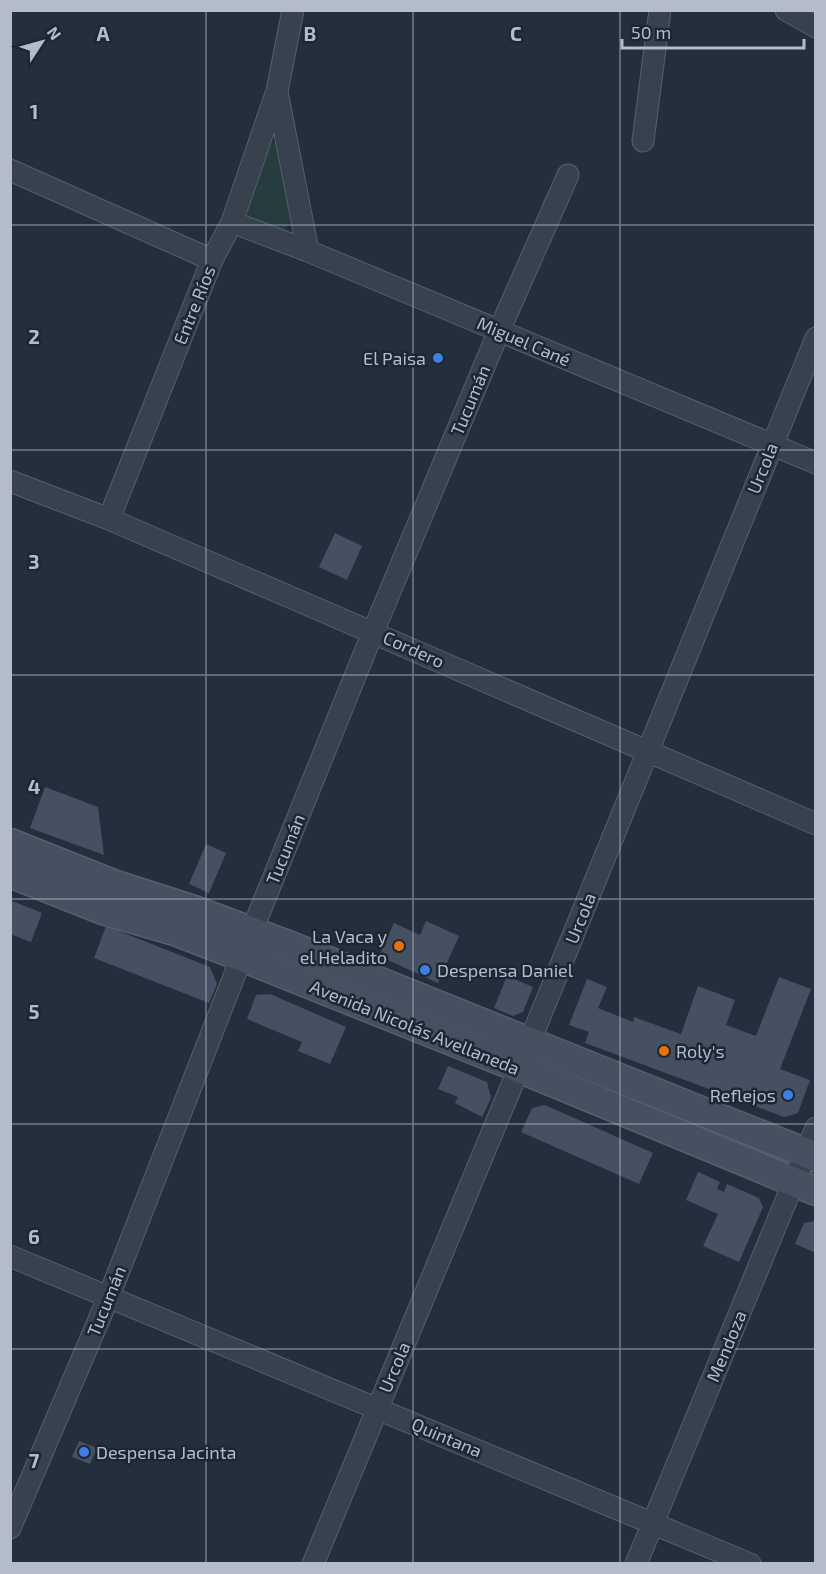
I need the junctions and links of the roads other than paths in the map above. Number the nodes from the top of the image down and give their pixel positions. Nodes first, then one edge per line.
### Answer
1 (292, 10) edge
2 (660, 10) edge
3 (786, 10) edge
4 (816, 27) edge
5 (277, 92) junction
6 (643, 141) dead end
7 (10, 170) edge
8 (568, 174) dead end
9 (232, 222) junction
10 (308, 251) junction
11 (212, 260) junction
12 (499, 331) junction
13 (816, 338) edge
14 (771, 445) junction
15 (816, 463) edge
16 (10, 481) edge
17 (109, 519) junction
18 (373, 632) junction
19 (648, 751) junction
20 (816, 824) edge
21 (10, 843) edge
22 (10, 873) edge
23 (246, 945) junction
24 (529, 1042) junction
25 (519, 1068) junction
26 (812, 1146) edge
27 (805, 1187) edge
28 (10, 1256) edge
29 (109, 1296) junction
30 (378, 1408) junction
31 (652, 1523) junction
32 (10, 1528) edge
33 (313, 1563) edge
34 (636, 1563) edge
35 (750, 1563) edge

1 - 5 street, Entre Ríos
2 - 6 street
3 - 4 street
5 - 9 street, Entre Ríos
5 - 10 street, Entre Ríos
7 - 11 street
8 - 12 street, Tucumán
9 - 10 street, Miguel Cané
9 - 11 street, Entre Ríos
10 - 12 street, Miguel Cané
11 - 17 street, Entre Ríos
12 - 14 street, Miguel Cané
12 - 18 street, Tucumán
13 - 14 street, Urcola
14 - 15 street, Miguel Cané
14 - 19 street, Urcola
16 - 17 street, Cordero
17 - 18 street, Cordero
18 - 19 street, Cordero
18 - 23 street, Tucumán
19 - 20 street, Cordero
19 - 24 street, Urcola
21 - 23 main road, Avenida Nicolás Avellaneda
22 - 23 main road, Avenida Nicolás Avellaneda
23 - 24 main road, Avenida Nicolás Avellaneda
23 - 25 main road, Avenida Nicolás Avellaneda
23 - 29 street, Tucumán
24 - 25 street, Urcola
24 - 26 main road, Avenida Nicolás Avellaneda
25 - 27 main road, Avenida Nicolás Avellaneda
25 - 30 street, Urcola
26 - 27 street, Mendoza
27 - 31 street, Mendoza
28 - 29 street, Quintana
29 - 30 street, Quintana
29 - 32 street, Tucumán
30 - 31 street, Quintana
30 - 33 street, Urcola
31 - 34 street, Mendoza
31 - 35 street, Quintana

